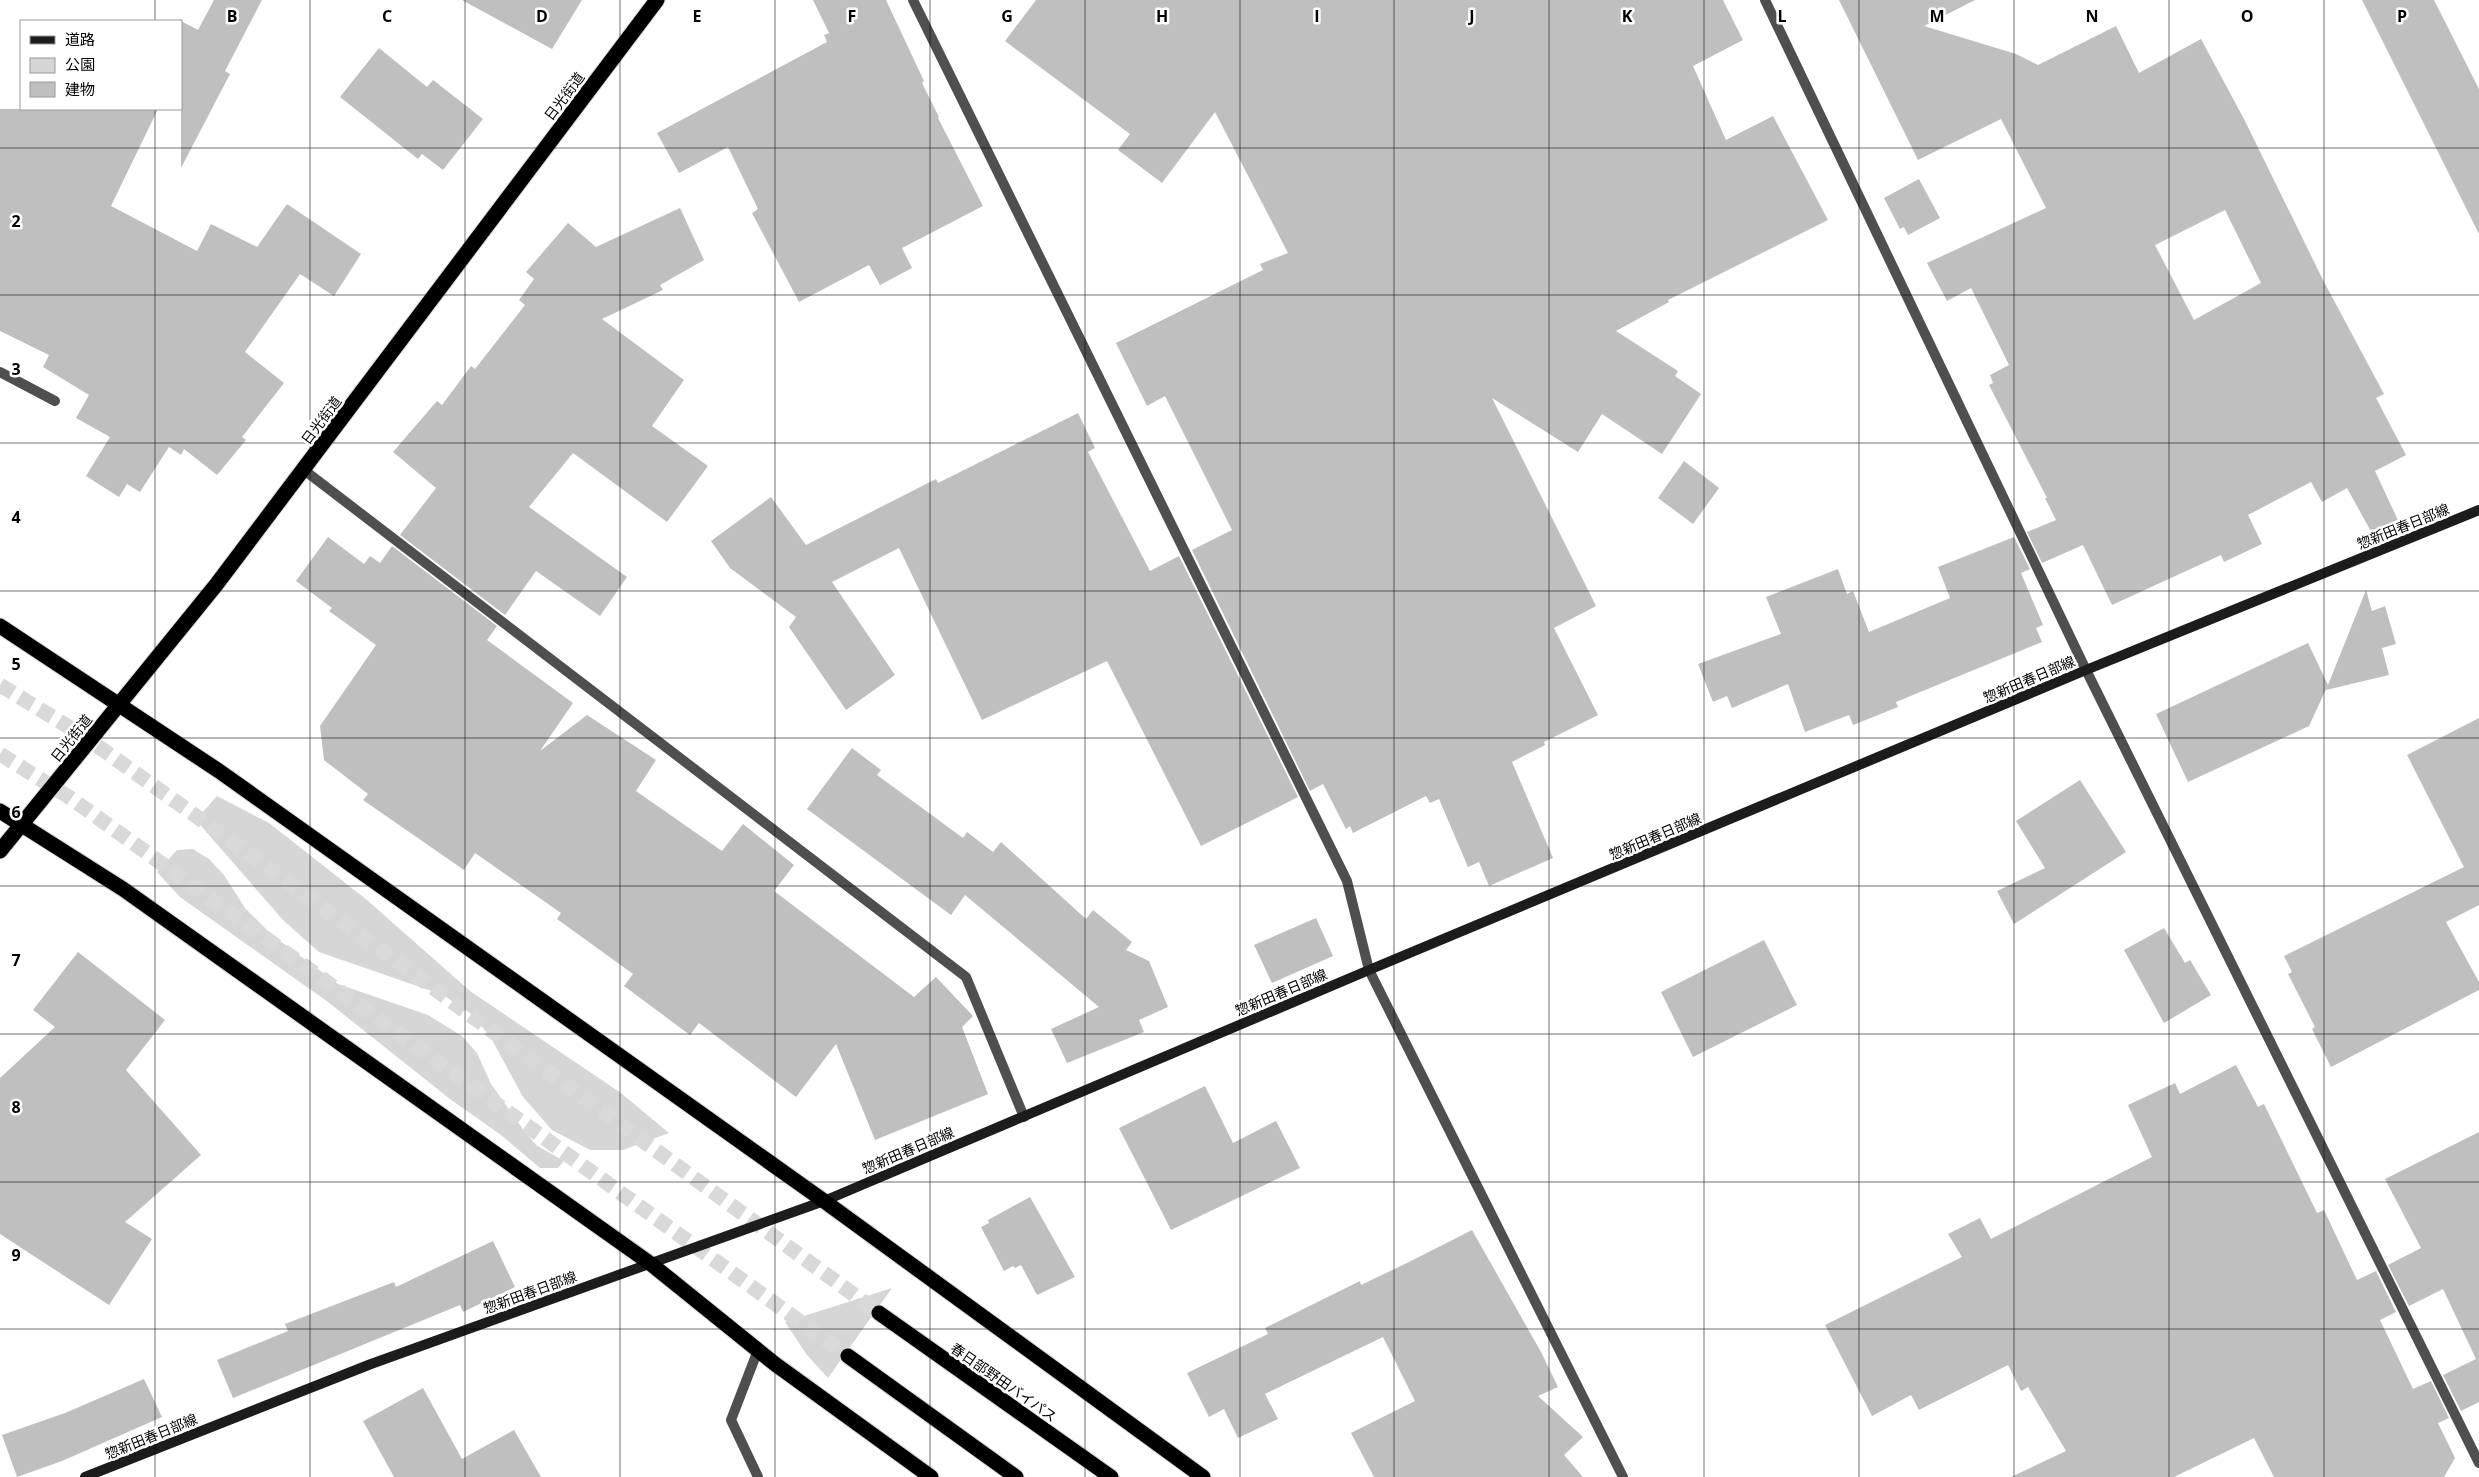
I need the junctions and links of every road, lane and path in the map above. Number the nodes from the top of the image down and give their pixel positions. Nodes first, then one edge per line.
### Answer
1 (657, 0) edge
2 (913, 0) edge
3 (1765, 0) edge
4 (0, 372) edge
5 (55, 401) dead end
6 (304, 470) junction
7 (2479, 510) edge
8 (0, 626) edge
9 (2086, 670) junction
10 (118, 705) junction
11 (0, 811) edge
12 (22, 825) junction
13 (0, 851) edge
14 (1369, 970) junction
15 (1024, 1117) junction
16 (824, 1201) junction
17 (651, 1264) junction
18 (879, 1313) tunnel mouth
19 (758, 1350) junction
20 (848, 1356) tunnel mouth
21 (2479, 1463) edge
22 (86, 1477) edge
23 (758, 1477) edge
24 (931, 1477) edge
25 (1016, 1477) edge
26 (1111, 1477) edge
27 (1204, 1477) edge
28 (1623, 1477) edge

1 - 6 highway, 日光街道
2 - 14 street
3 - 9 street
4 - 5 street
6 - 10 highway, 日光街道
6 - 15 street
7 - 9 main road, 惣新田春日部線
8 - 10 highway
9 - 14 main road, 惣新田春日部線
9 - 21 street
10 - 12 highway, 日光街道
10 - 16 highway
11 - 12 highway
12 - 13 highway, 日光街道
12 - 17 highway
14 - 15 main road, 惣新田春日部線
14 - 28 street
15 - 16 main road, 惣新田春日部線
16 - 17 main road, 惣新田春日部線
16 - 27 highway
17 - 19 highway
17 - 22 main road, 惣新田春日部線
18 - 26 highway, 春日部野田バイパス
19 - 23 street
19 - 24 highway
20 - 25 highway

